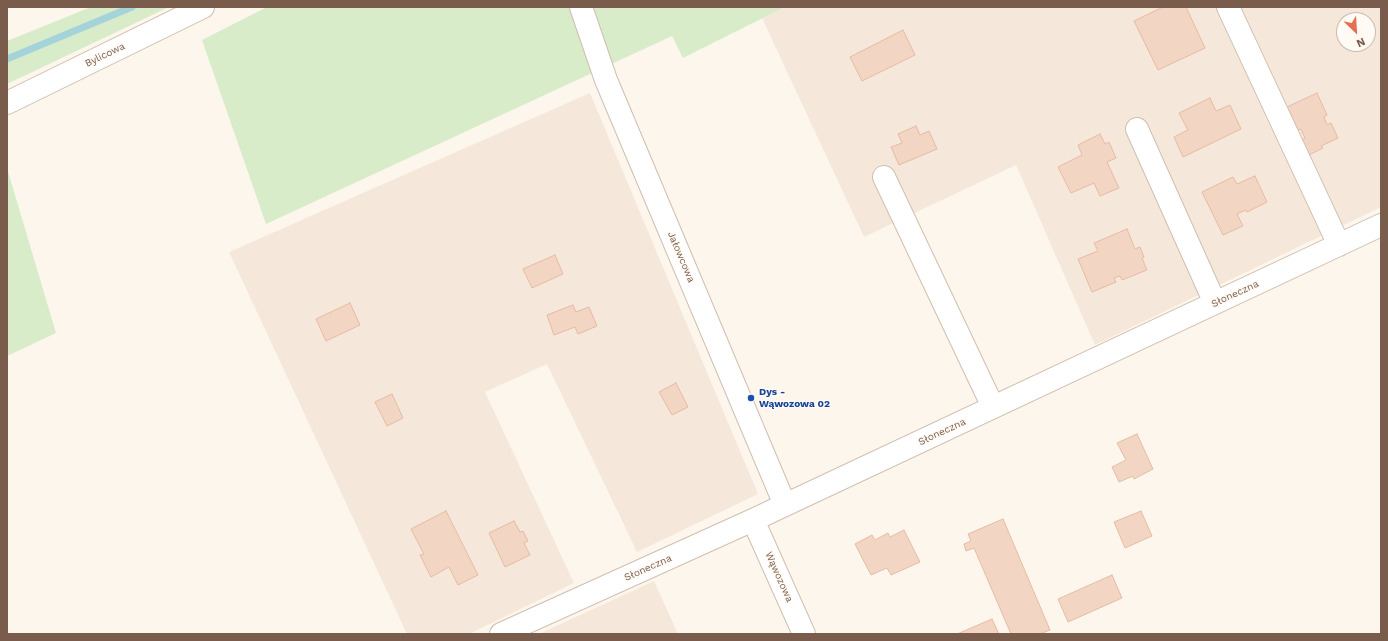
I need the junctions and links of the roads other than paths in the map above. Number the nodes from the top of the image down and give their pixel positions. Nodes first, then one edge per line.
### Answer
1 (203, 7) edge
2 (581, 7) edge
3 (1228, 7) edge
4 (7, 102) edge
5 (1137, 129) dead end
6 (884, 177) dead end
7 (1381, 225) edge
8 (1339, 245) junction
9 (1215, 303) junction
10 (993, 407) junction
11 (785, 505) junction
12 (753, 520) junction
13 (501, 634) edge
14 (804, 634) edge

1 - 4 street, Bylicowa
2 - 11 street, Jałowcowa
3 - 8 street
5 - 9 street
6 - 10 street
7 - 8 street, Słoneczna
8 - 9 street, Słoneczna
9 - 10 street, Słoneczna
10 - 11 street, Słoneczna
11 - 12 street, Słoneczna
12 - 13 street, Słoneczna
12 - 14 street, Wąwozowa

